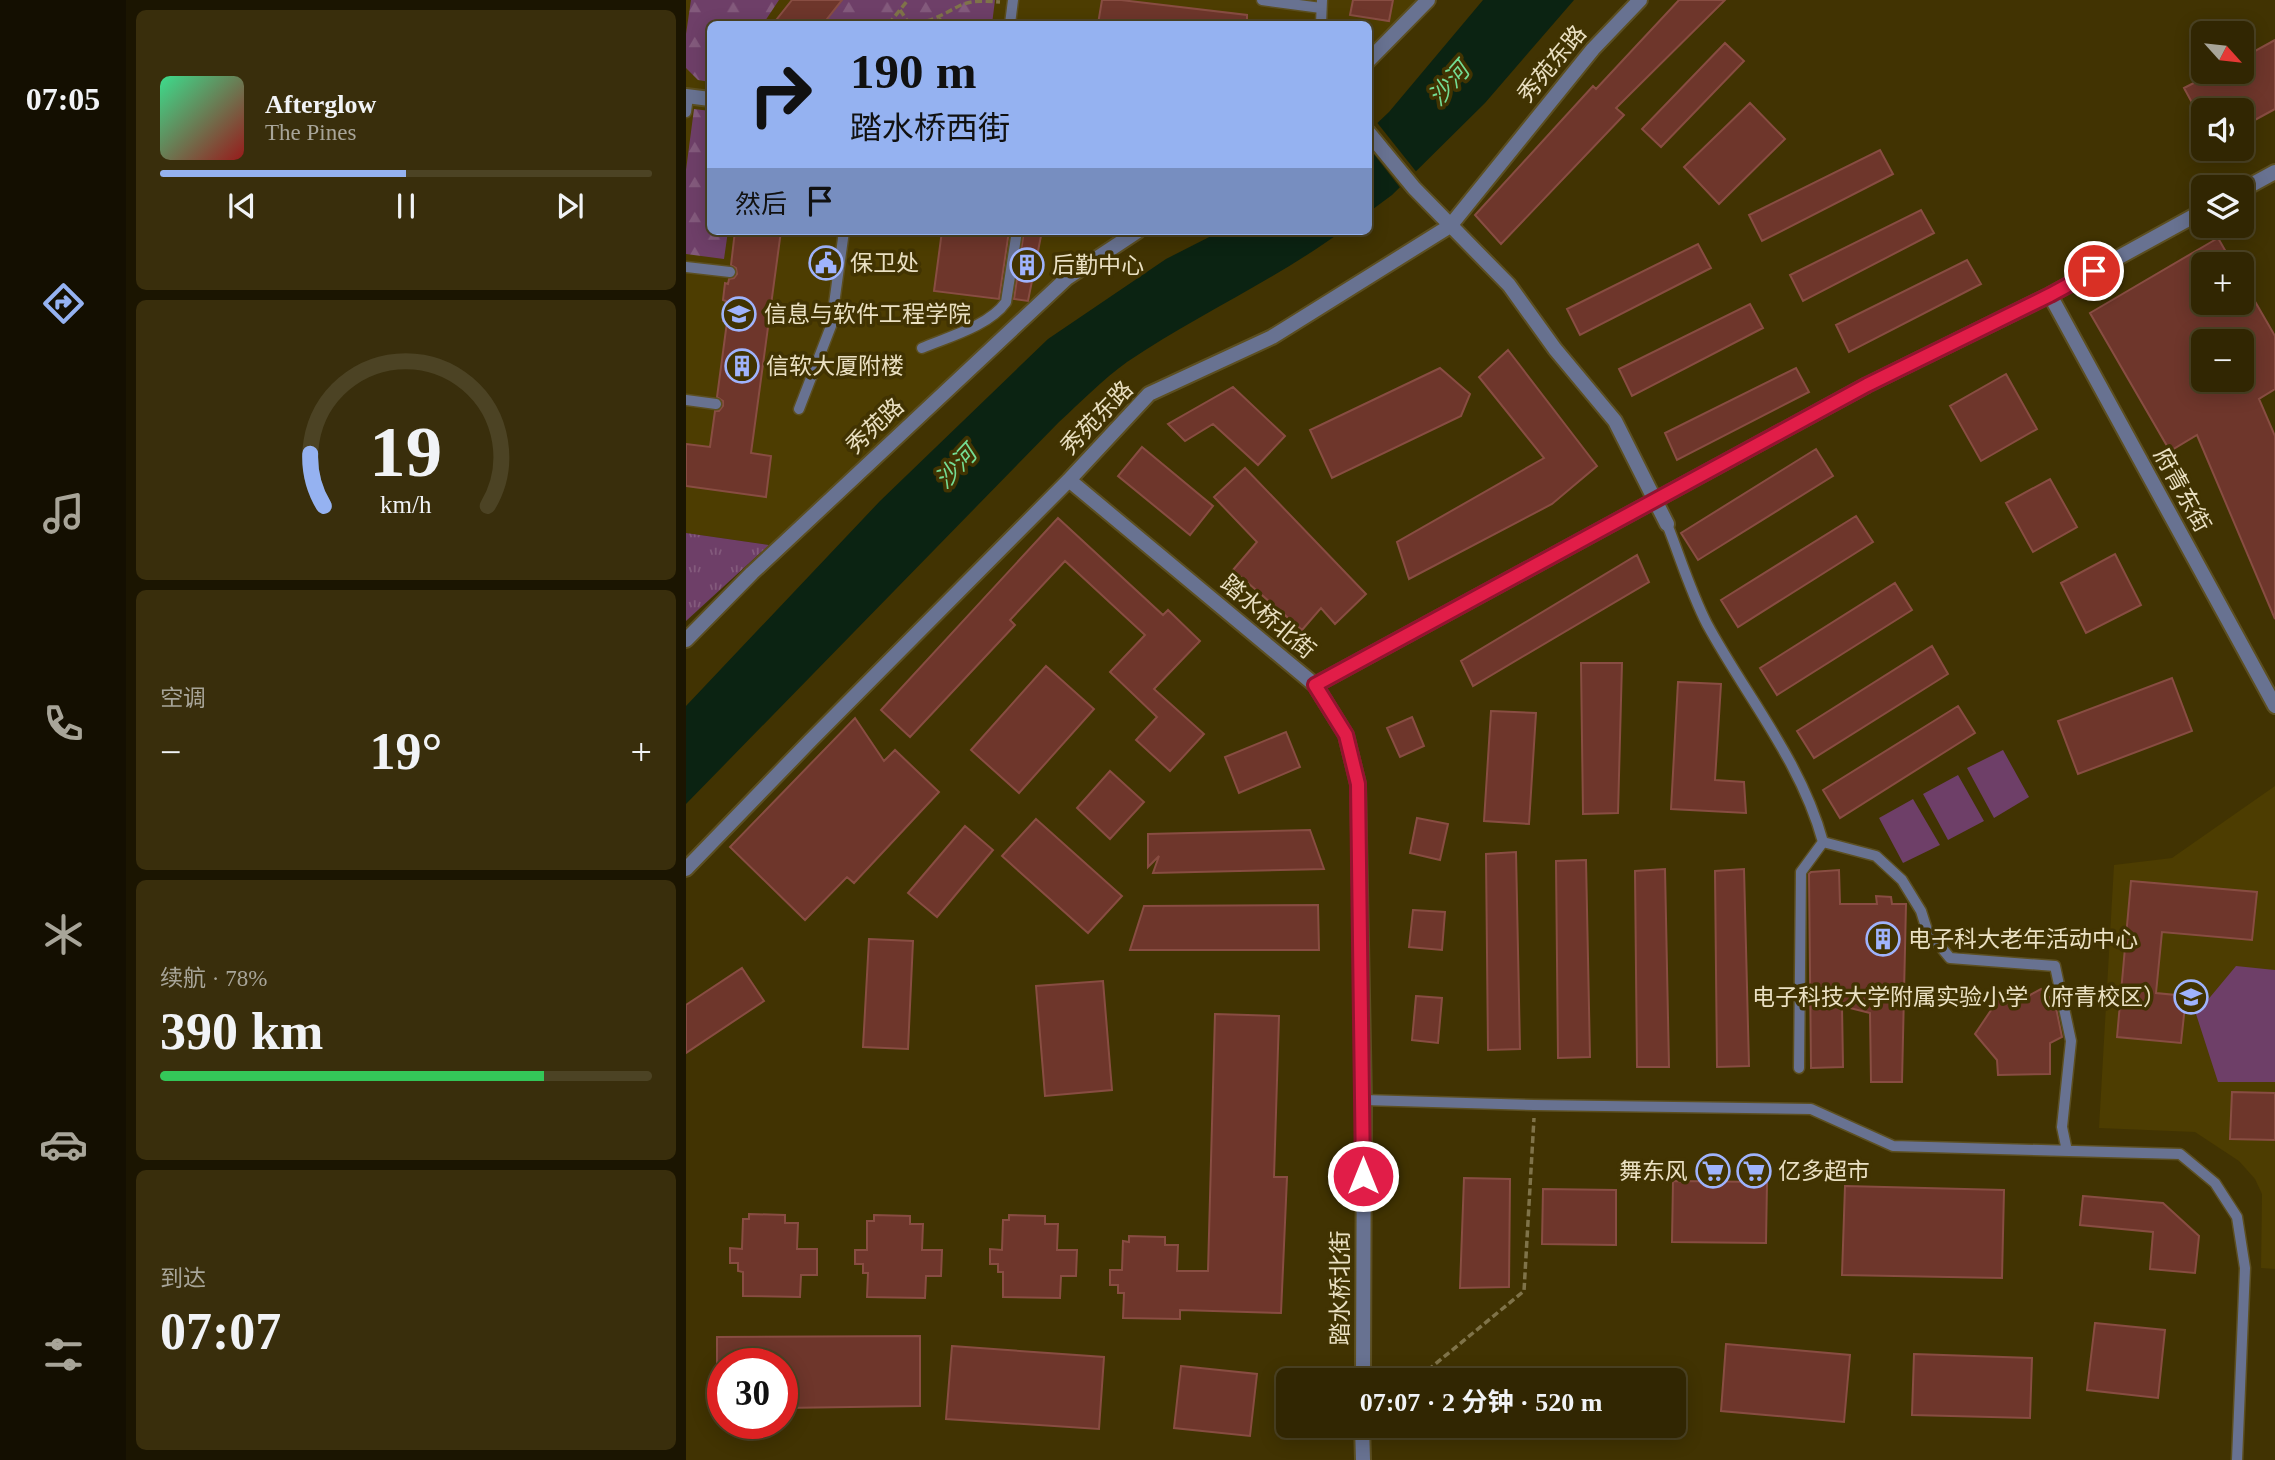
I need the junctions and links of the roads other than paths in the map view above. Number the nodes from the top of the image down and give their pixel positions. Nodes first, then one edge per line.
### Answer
1 (1262, 0) edge
2 (1428, 0) edge
3 (1640, 0) edge
4 (1013, 1) edge
5 (1321, 4) edge
6 (1010, 21) edge
7 (1372, 57) edge
8 (687, 96) edge
9 (707, 99) edge
10 (686, 112) edge
11 (1372, 137) edge
12 (2275, 172) edge
13 (2254, 183) edge
14 (2191, 218) edge
15 (1450, 226) junction
16 (843, 235) edge
17 (1016, 235) edge
18 (1133, 235) edge
19 (686, 267) edge
20 (730, 272) dead end
21 (2050, 295) junction
22 (922, 348) dead end
23 (686, 400) edge
24 (716, 404) dead end
25 (799, 409) dead end
26 (1069, 480) junction
27 (1656, 501) junction
28 (1667, 524) joint
29 (686, 640) edge
30 (1315, 685) junction
31 (2275, 706) edge
32 (1823, 842) junction
33 (686, 869) edge
34 (1799, 1068) dead end
35 (1363, 1100) junction
36 (2067, 1151) junction
37 (1363, 1368) edge
38 (1362, 1438) edge
39 (1363, 1460) edge
40 (2237, 1460) edge

1 - 5 lane
2 - 7 street
3 - 15 street, 秀苑东路
4 - 6 lane
8 - 9 street
8 - 10 lane
11 - 15 street
12 - 13 street
14 - 21 street
15 - 26 street, 秀苑东路
15 - 27 street
16 - 25 lane
17 - 22 lane
18 - 29 street, 秀苑路
19 - 20 lane
21 - 27 street
21 - 31 street, 府青东街
23 - 24 lane
26 - 30 street, 踏水桥北街
26 - 33 street, 秀苑东路
27 - 28 street
27 - 30 street
28 - 32 lane
30 - 35 street, 踏水桥北街
32 - 34 lane
32 - 36 lane
35 - 36 lane
35 - 37 street, 踏水桥北街
36 - 40 lane
38 - 39 street

